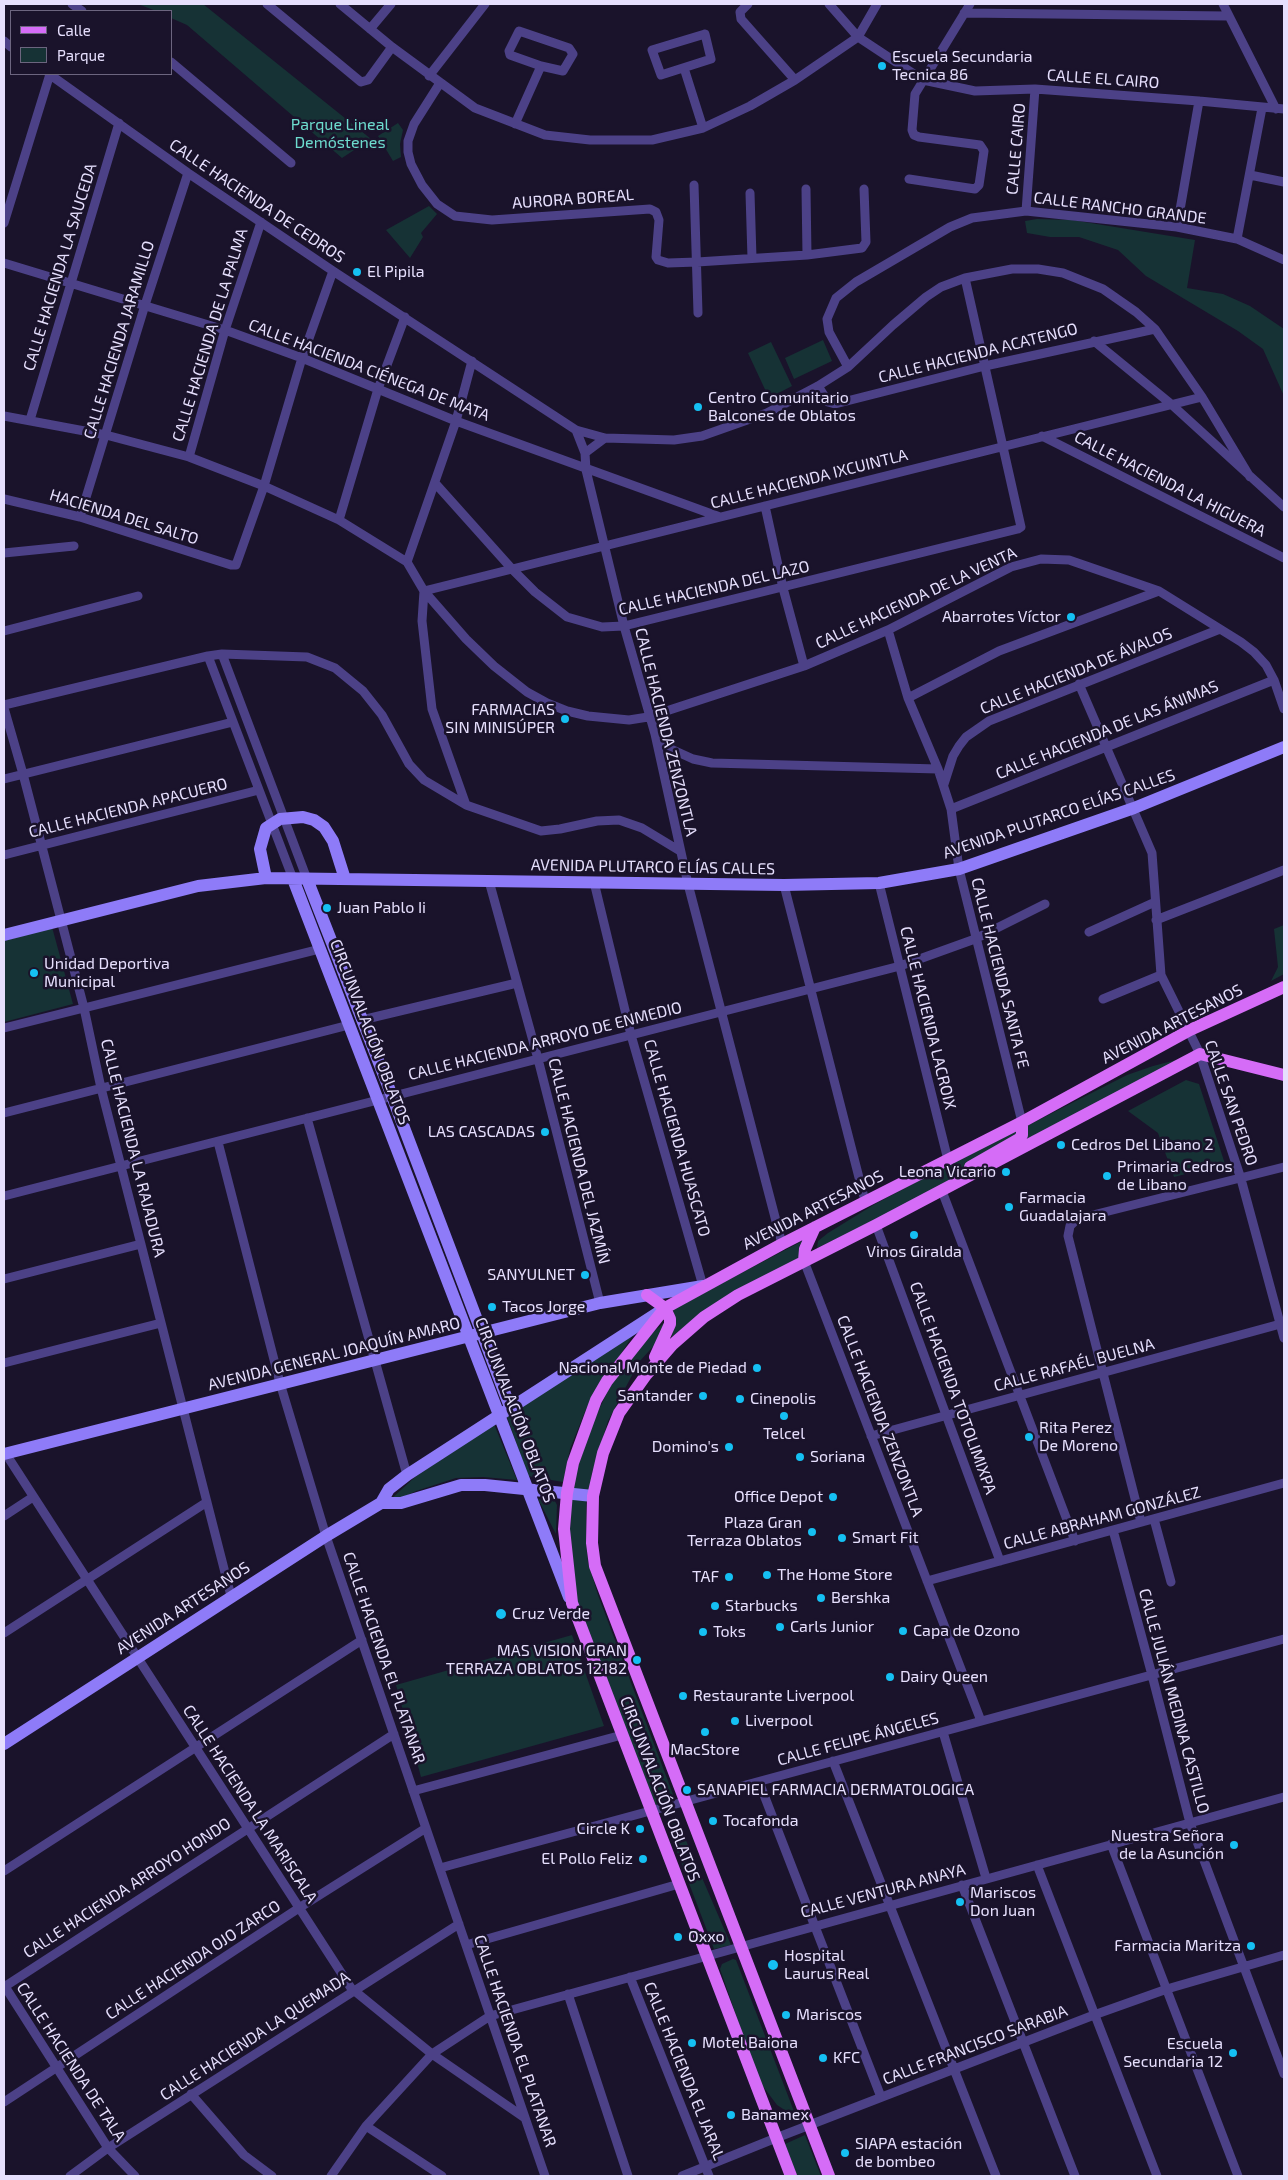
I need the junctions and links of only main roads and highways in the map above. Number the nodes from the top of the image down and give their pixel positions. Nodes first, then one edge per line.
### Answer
1 (1284, 987) edge
2 (1284, 1075) edge
3 (1022, 1122) junction
4 (955, 1184) junction
5 (815, 1227) junction
6 (804, 1261) junction
7 (647, 1295) road end
8 (665, 1308) junction
9 (646, 1375) junction
10 (791, 2176) edge
11 (829, 2176) edge

1 - 3 main road, AVENIDA ARTESANOS
2 - 4 main road
3 - 4 main road
3 - 5 main road, AVENIDA ARTESANOS
4 - 6 main road
5 - 6 main road
5 - 8 main road, AVENIDA ARTESANOS
6 - 9 main road
7 - 8 main road
8 - 9 main road
8 - 10 main road, CIRCUNVALACIÓN OBLATOS
9 - 11 main road, CIRCUNVALACIÓN OBLATOS

